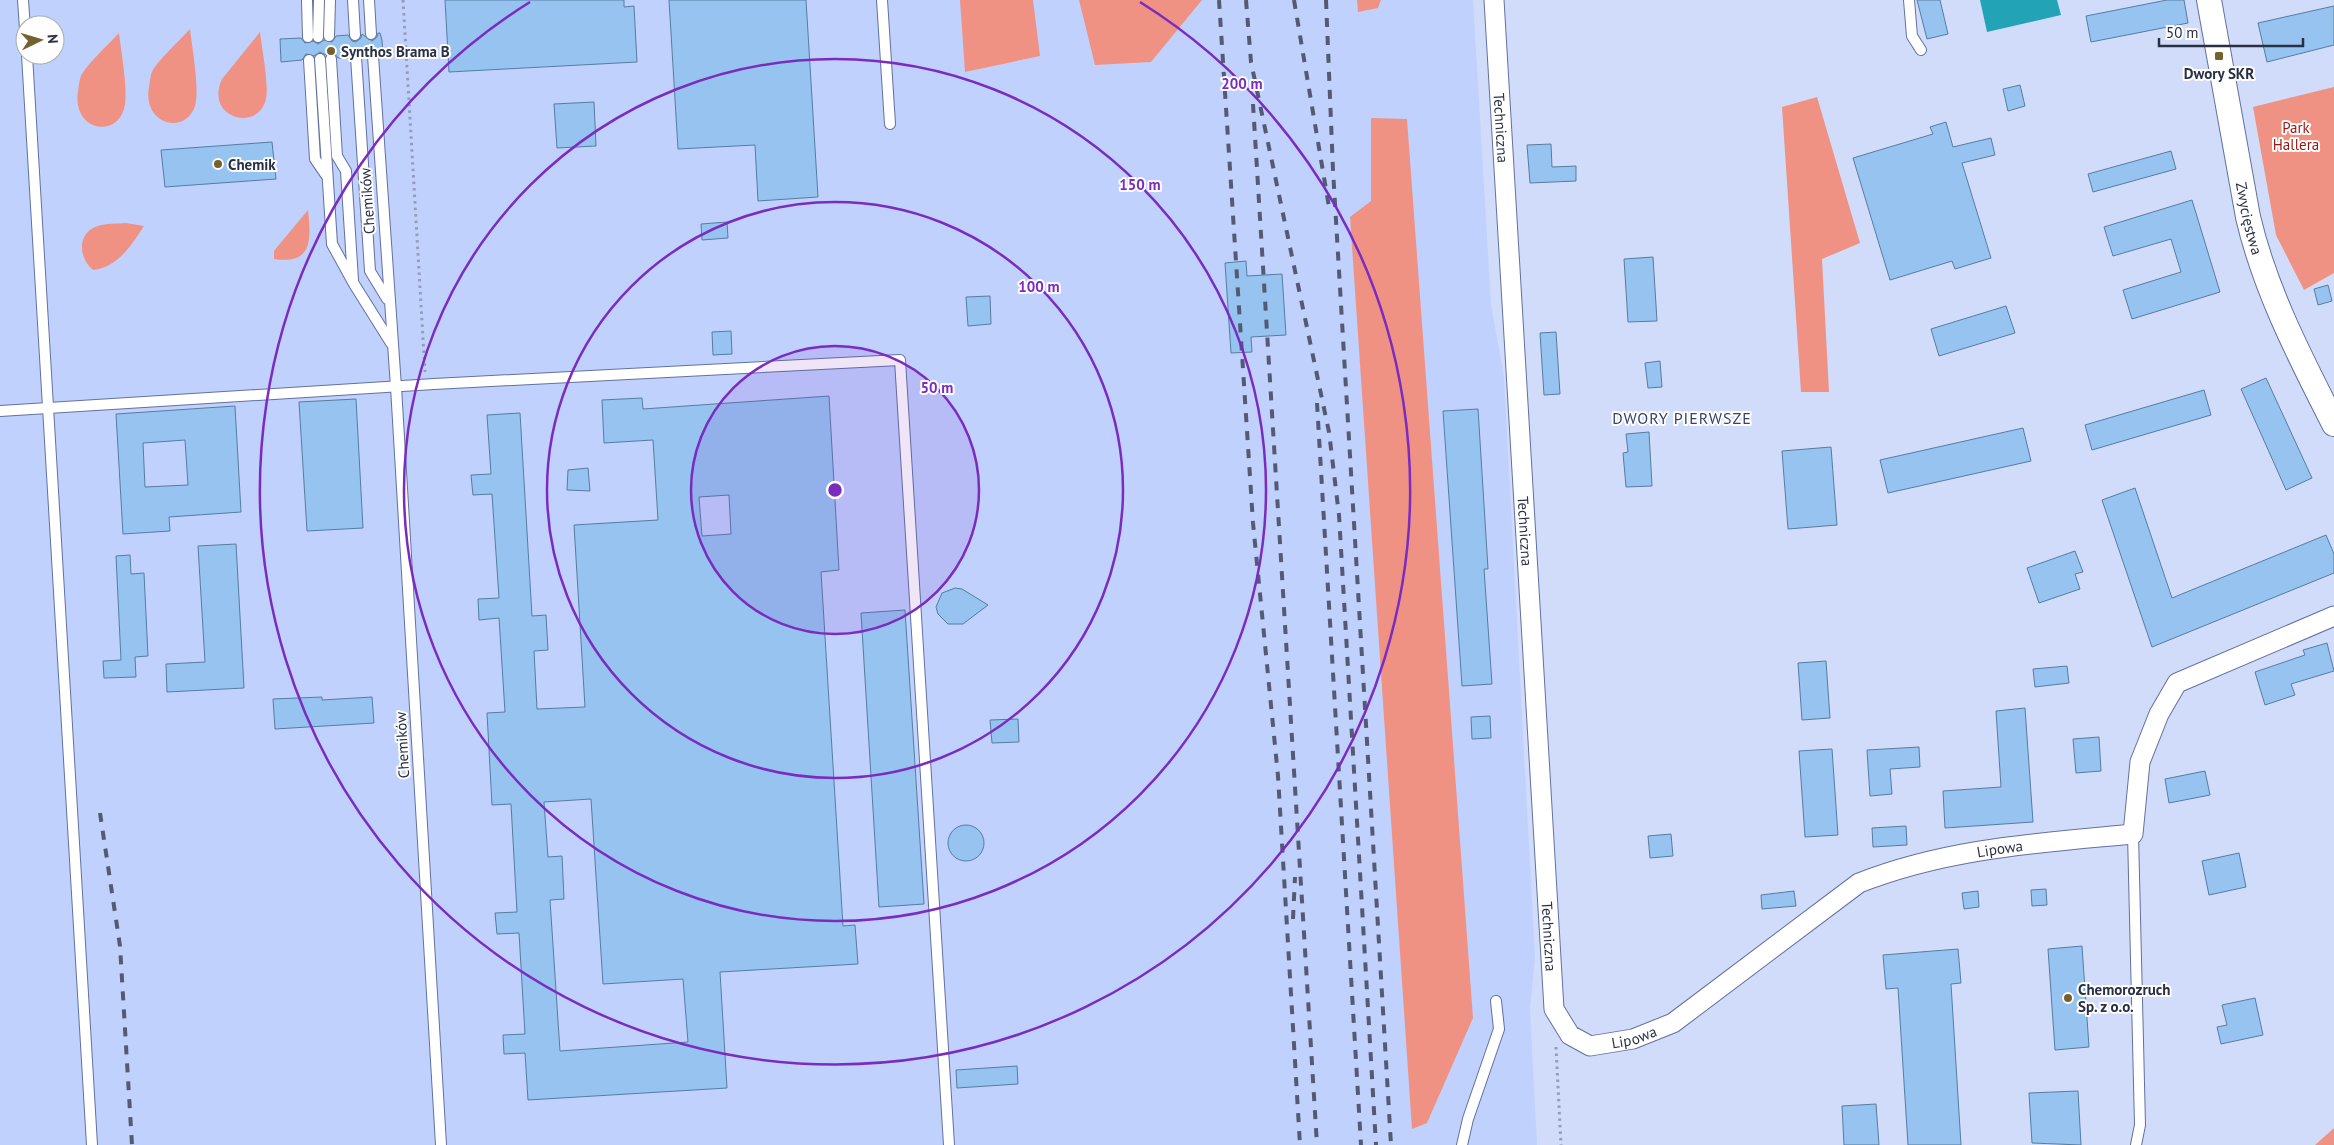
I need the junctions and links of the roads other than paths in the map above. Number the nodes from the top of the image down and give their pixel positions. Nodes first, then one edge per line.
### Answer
1 (23, 0) edge
2 (307, 0) edge
3 (319, 0) edge
4 (330, 0) edge
5 (353, 0) edge
6 (370, 0) edge
7 (882, 0) edge
8 (1494, 0) edge
9 (1909, 0) edge
10 (2209, 0) edge
11 (24, 15) edge
12 (371, 34) dead end
13 (355, 35) dead end
14 (329, 36) dead end
15 (1921, 50) dead end
16 (373, 56) dead end
17 (356, 57) dead end
18 (331, 59) dead end
19 (314, 60) dead end
20 (27, 65) edge
21 (890, 124) dead end
22 (354, 284) junction
23 (389, 302) junction
24 (392, 344) junction
25 (396, 387) junction
26 (48, 408) junction
27 (0, 411) edge
28 (2334, 424) edge
29 (2334, 616) edge
30 (2132, 834) junction
31 (1496, 1001) dead end
32 (1590, 1046) joint
33 (92, 1145) edge
34 (441, 1145) edge
35 (949, 1145) edge
36 (1462, 1145) edge
37 (2136, 1145) edge

1 - 11 lane
2 - 3 lane
4 - 14 lane
5 - 13 lane
6 - 12 lane
7 - 21 lane
8 - 32 street, Techniczna
9 - 15 lane
10 - 28 street, Zwycięstwa
16 - 23 lane, Chemików
17 - 23 lane
18 - 22 lane
19 - 22 lane, Chemików
20 - 26 lane
22 - 24 lane, Chemików
23 - 24 lane, Chemików
24 - 25 lane, Chemików
25 - 26 lane
25 - 34 lane, Chemików
25 - 35 lane
26 - 27 lane
26 - 33 lane
29 - 30 street
30 - 32 street, Lipowa
30 - 37 lane
31 - 36 lane

